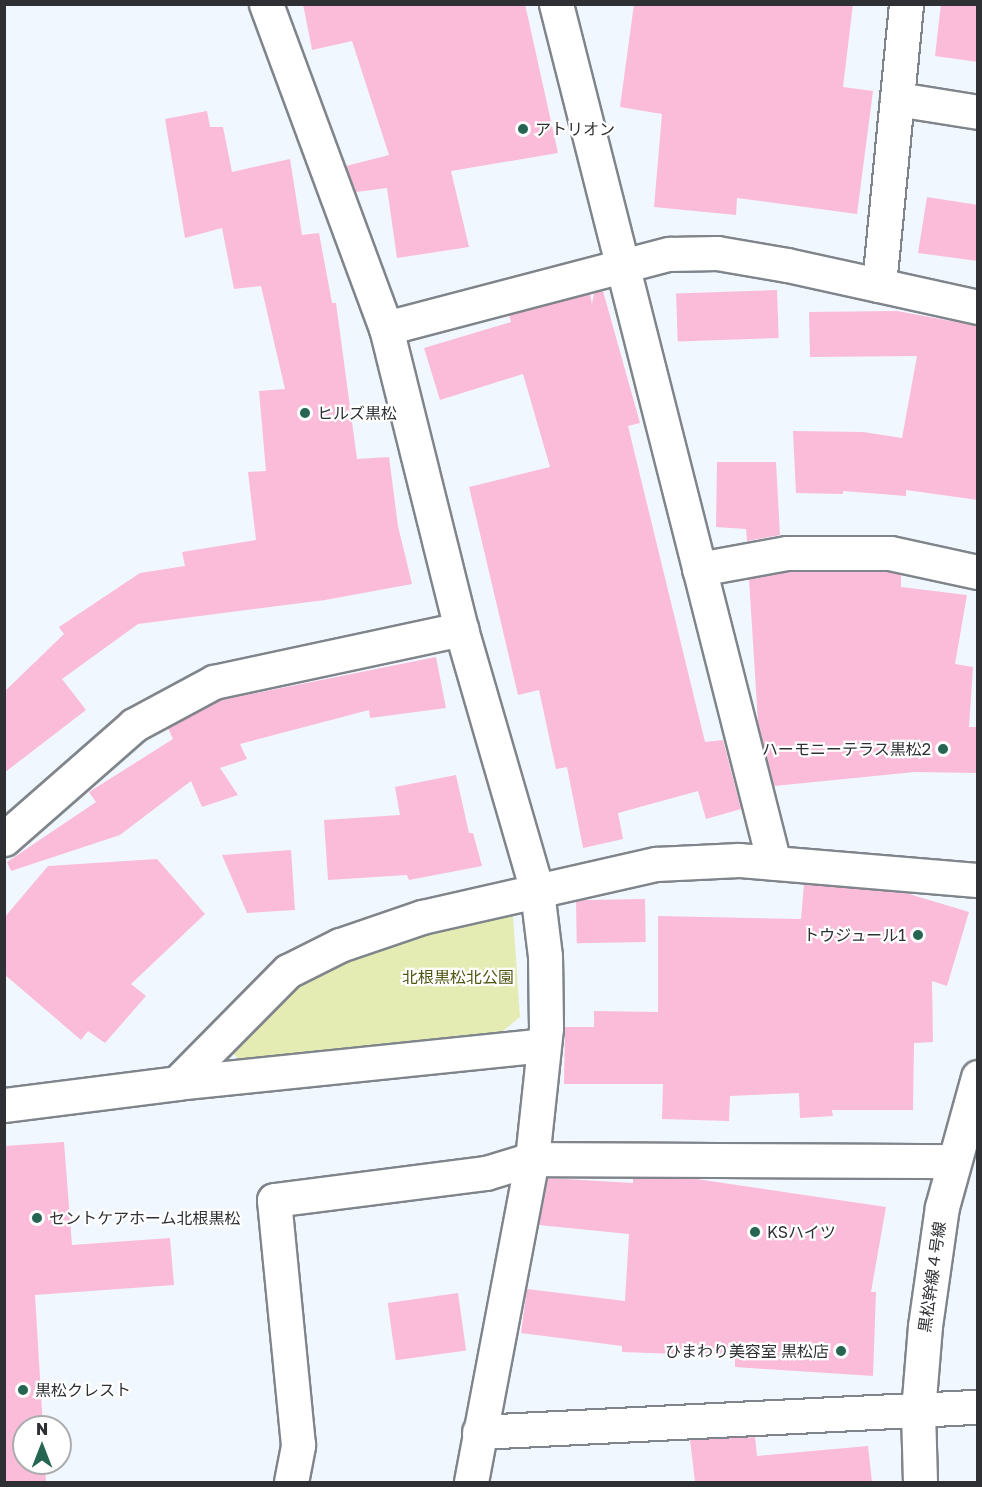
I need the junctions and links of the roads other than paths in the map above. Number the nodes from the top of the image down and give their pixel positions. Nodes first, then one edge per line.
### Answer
1 (266, 4) edge
2 (556, 4) edge
3 (906, 4) edge
4 (897, 99) junction
5 (978, 112) edge
6 (622, 265) junction
7 (879, 285) junction
8 (978, 307) edge
9 (386, 328) junction
10 (699, 568) junction
11 (978, 572) edge
12 (461, 629) junction
13 (4, 838) edge
14 (774, 862) junction
15 (978, 880) edge
16 (537, 891) junction
17 (542, 1045) junction
18 (978, 1077) edge
19 (177, 1083) junction
20 (4, 1105) edge
21 (532, 1159) junction
22 (954, 1161) junction
23 (978, 1407) edge
24 (918, 1412) junction
25 (479, 1432) junction
26 (291, 1482) edge
27 (471, 1482) edge
28 (920, 1482) edge

1 - 9 street
2 - 6 street
3 - 4 street
4 - 5 street
4 - 7 street
6 - 7 street
6 - 9 street
6 - 10 street
7 - 8 street
9 - 12 street
10 - 11 street
10 - 14 street
12 - 13 street
12 - 16 street
14 - 15 street
14 - 16 street
16 - 17 street
16 - 19 street
17 - 19 street
17 - 21 street
18 - 22 street, 黒松幹線４号線
19 - 20 street
21 - 22 street
21 - 25 street
21 - 26 street
22 - 24 street, 黒松幹線４号線
23 - 24 street
24 - 25 street
24 - 28 street, 黒松幹線４号線
25 - 27 street

